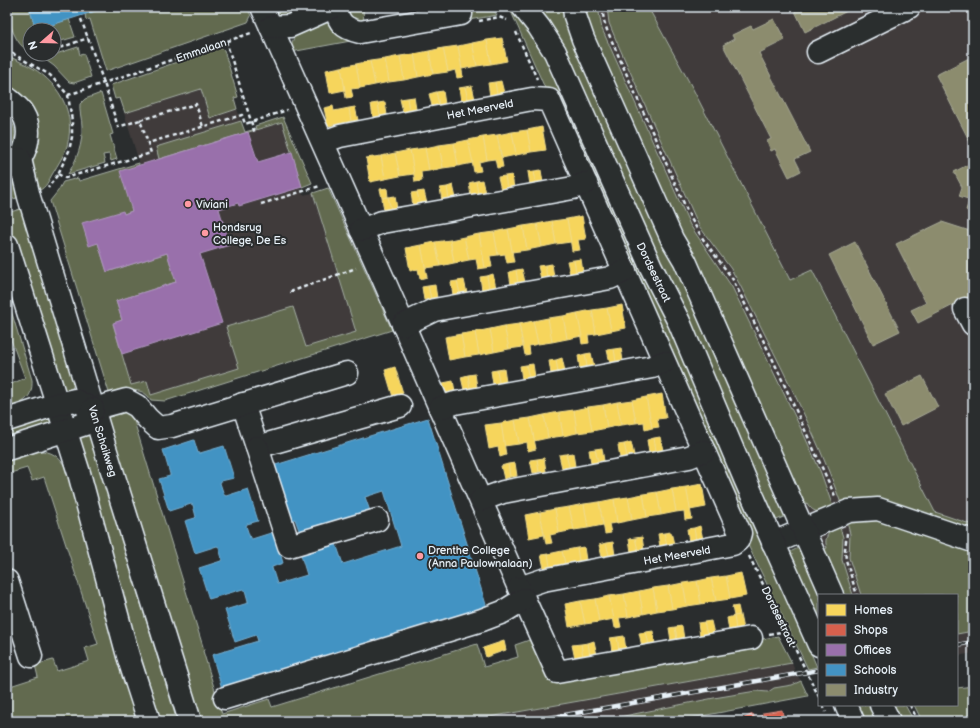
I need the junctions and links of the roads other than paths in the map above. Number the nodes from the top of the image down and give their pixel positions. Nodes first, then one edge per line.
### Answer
1 (262, 7) edge
2 (334, 7) edge
3 (574, 7) edge
4 (909, 7) edge
5 (461, 14) road end
6 (514, 15) edge
7 (271, 27) junction
8 (818, 52) dead end
9 (7, 98) edge
10 (323, 142) junction
11 (13, 164) edge
12 (586, 183) junction
13 (361, 230) junction
14 (7, 245) edge
15 (625, 271) junction
16 (403, 325) junction
17 (664, 362) junction
18 (347, 373) dead end
19 (57, 404) junction
20 (243, 404) junction
21 (400, 406) dead end
22 (440, 408) junction
23 (93, 409) junction
24 (7, 420) edge
25 (65, 430) junction
26 (256, 447) junction
27 (7, 449) edge
28 (704, 451) junction
29 (481, 500) junction
30 (376, 520) dead end
31 (803, 531) junction
32 (973, 541) edge
33 (773, 543) junction
34 (7, 581) edge
35 (522, 593) junction
36 (832, 594) edge
37 (751, 638) dead end
38 (818, 643) edge
39 (31, 656) dead end
40 (225, 698) dead end
41 (846, 706) edge
42 (882, 706) edge
43 (149, 721) edge
44 (190, 721) edge
45 (853, 721) edge
46 (889, 721) edge

1 - 7 street
2 - 5 street
2 - 7 street
3 - 31 street
4 - 8 street
6 - 33 street, Dordsestraat
7 - 10 street
9 - 11 street
10 - 12 street, Het Meerveld
10 - 13 street
11 - 23 street, Van Schaikweg
12 - 13 street
12 - 15 street
13 - 16 street
14 - 19 street
15 - 16 street
15 - 17 street
16 - 22 street
17 - 22 street
17 - 28 street
18 - 20 street
19 - 23 street
19 - 24 street
19 - 25 street
20 - 23 street
20 - 26 street
21 - 26 street
22 - 29 street
23 - 25 street
23 - 44 street, Van Schaikweg
25 - 27 street
25 - 43 street
26 - 30 street
28 - 29 street
28 - 35 street, Het Meerveld
29 - 35 street
31 - 32 street
31 - 33 street
31 - 36 street
33 - 38 street, Dordsestraat
34 - 39 street
35 - 37 street
35 - 40 street, Het Meerveld
41 - 45 street
42 - 46 street

